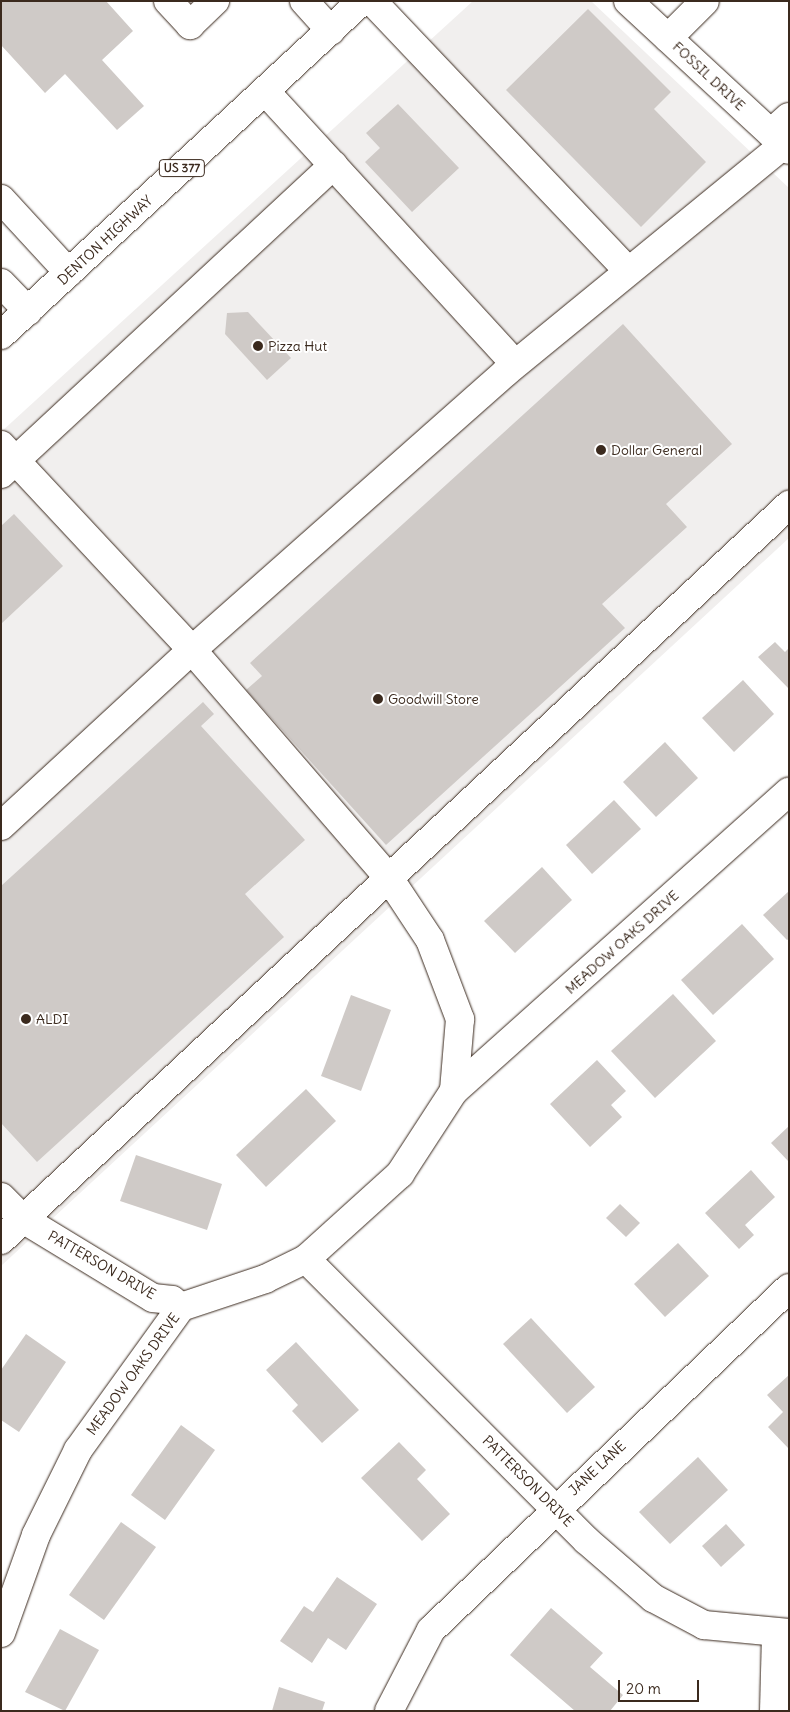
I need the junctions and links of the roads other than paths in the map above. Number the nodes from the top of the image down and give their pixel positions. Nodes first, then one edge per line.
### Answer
1 (168, 1) edge
2 (215, 1) edge
3 (304, 1) edge
4 (362, 1) edge
5 (372, 1) edge
6 (628, 1) edge
7 (705, 1) edge
8 (331, 31) junction
9 (668, 38) junction
10 (265, 91) junction
11 (783, 136) edge
12 (333, 165) junction
13 (1, 199) edge
14 (626, 270) junction
15 (69, 273) junction
16 (1, 282) edge
17 (28, 310) junction
18 (1, 335) edge
19 (515, 364) junction
20 (6, 459) edge
21 (789, 505) edge
22 (192, 650) junction
23 (789, 792) edge
24 (1, 826) edge
25 (389, 878) junction
26 (454, 1091) junction
27 (1, 1197) edge
28 (23, 1219) junction
29 (1, 1240) edge
30 (306, 1258) junction
31 (789, 1288) edge
32 (181, 1307) junction
33 (556, 1508) junction
34 (1, 1633) edge
35 (782, 1634) edge
36 (389, 1711) edge
37 (774, 1711) edge

1 - 2 street
3 - 8 street
4 - 8 street, DENTON HIGHWAY / US 377
5 - 14 street
6 - 9 street, FOSSIL DRIVE
7 - 9 street
8 - 10 street, DENTON HIGHWAY / US 377
9 - 11 street, FOSSIL DRIVE
10 - 12 street
10 - 15 street, DENTON HIGHWAY / US 377
11 - 14 street
12 - 19 street
12 - 20 street
13 - 15 street
14 - 19 street
15 - 17 street, DENTON HIGHWAY / US 377
16 - 17 street
17 - 18 street, DENTON HIGHWAY / US 377
19 - 22 street
20 - 22 street, MEADOW OAKS DRIVE
21 - 25 street
22 - 24 street
22 - 25 street, MEADOW OAKS DRIVE
23 - 26 street, MEADOW OAKS DRIVE
25 - 26 street, MEADOW OAKS DRIVE
25 - 28 street
26 - 30 street, MEADOW OAKS DRIVE
27 - 28 street, PATTERSON DRIVE
28 - 29 street
28 - 32 street, PATTERSON DRIVE
30 - 32 street, MEADOW OAKS DRIVE
30 - 33 street, PATTERSON DRIVE
31 - 33 street, JANE LANE
32 - 34 street, MEADOW OAKS DRIVE
33 - 35 street, PATTERSON DRIVE
33 - 36 street, JANE LANE
35 - 37 street

